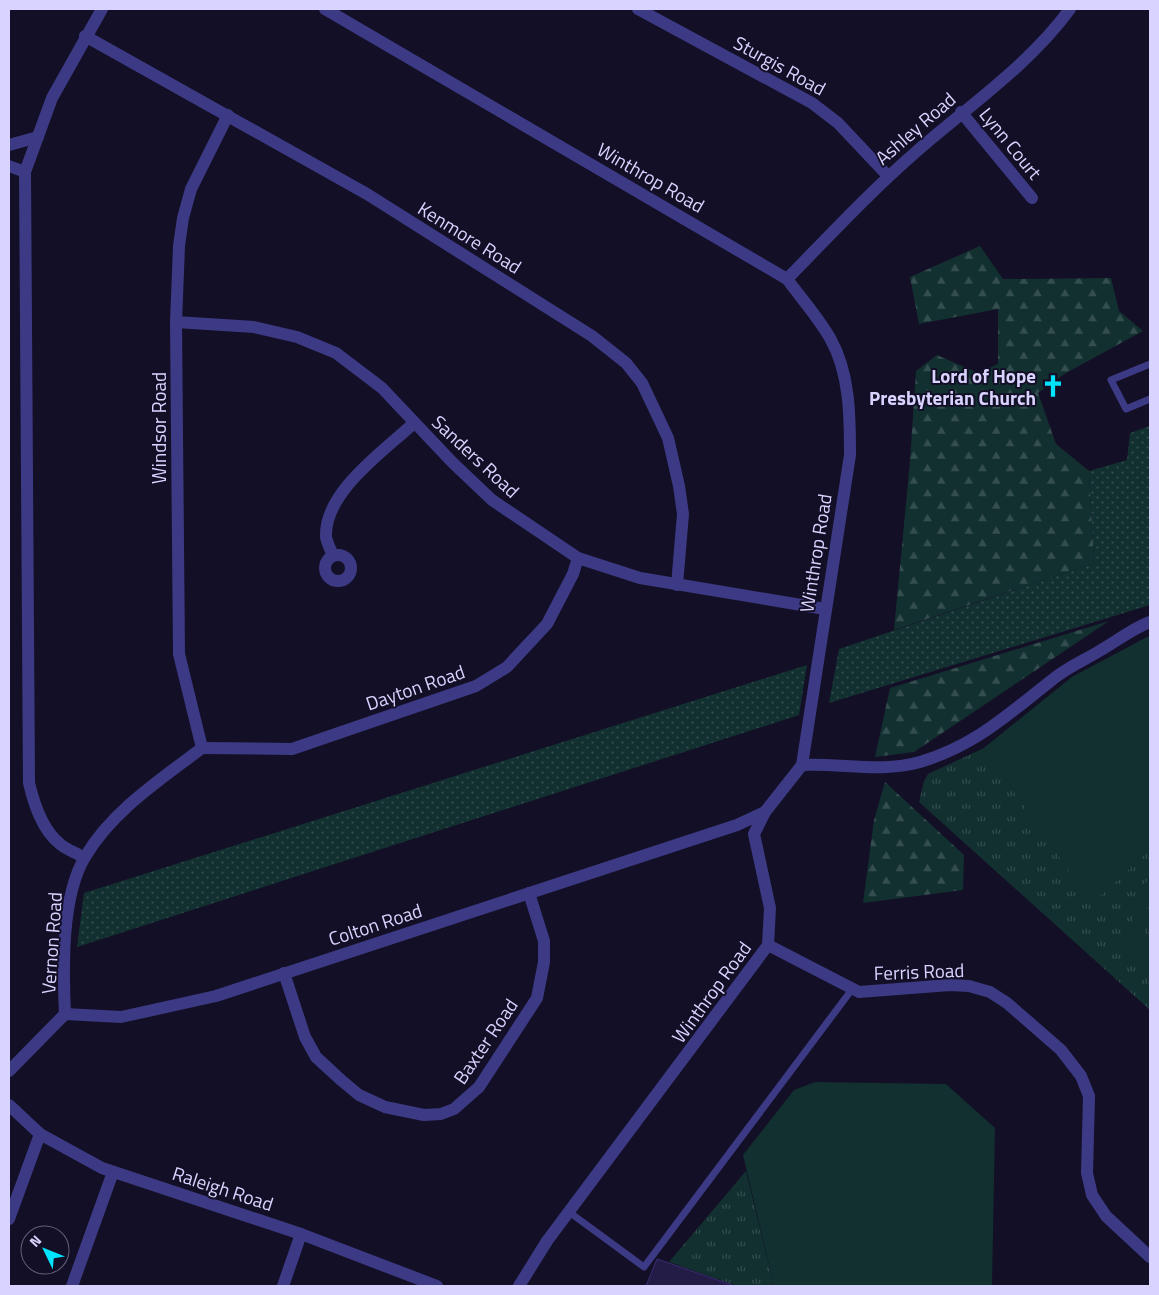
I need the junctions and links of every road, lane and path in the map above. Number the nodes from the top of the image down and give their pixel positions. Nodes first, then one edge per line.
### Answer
1 (102, 9) edge
2 (325, 9) edge
3 (638, 9) edge
4 (1070, 9) edge
5 (85, 36) junction
6 (961, 112) junction
7 (228, 115) junction
8 (38, 137) junction
9 (9, 145) edge
10 (9, 166) edge
11 (25, 172) junction
12 (888, 176) junction
13 (1032, 198) dead end
14 (787, 279) junction
15 (176, 322) junction
16 (1150, 364) edge
17 (1150, 399) edge
18 (414, 423) junction
19 (333, 556) dead end
20 (578, 558) junction
21 (677, 584) junction
22 (825, 609) junction
23 (1150, 622) edge
24 (202, 748) junction
25 (802, 765) junction
26 (765, 812) junction
27 (84, 858) junction
28 (530, 893) junction
29 (768, 946) junction
30 (284, 973) junction
31 (853, 988) junction
32 (66, 1014) junction
33 (9, 1071) edge
34 (9, 1105) edge
35 (40, 1134) junction
36 (113, 1172) junction
37 (569, 1212) junction
38 (9, 1218) edge
39 (300, 1234) junction
40 (1150, 1257) edge
41 (72, 1286) edge
42 (283, 1286) edge
43 (437, 1286) edge
44 (519, 1286) edge

1 - 5 street
2 - 14 street, Winthrop Road
3 - 12 street, Sturgis Road
4 - 6 street, Ashley Road
5 - 7 street, Kenmore Road
5 - 8 street
6 - 12 street, Ashley Road
6 - 13 street, Lynn Court
7 - 15 street, Windsor Road
7 - 21 street, Kenmore Road
8 - 9 street
8 - 11 street
10 - 11 street
11 - 27 street
12 - 14 street, Ashley Road
14 - 22 street, Winthrop Road
15 - 18 street, Sanders Road
15 - 24 street, Windsor Road
16 - 17 lane
18 - 19 street
18 - 20 street, Sanders Road
20 - 21 street, Sanders Road
20 - 24 street, Dayton Road
21 - 22 street, Sanders Road
22 - 25 street, Winthrop Road
23 - 25 street
24 - 27 street, Vernon Road
25 - 26 street, Winthrop Road
26 - 28 street, Colton Road
26 - 29 street, Winthrop Road
27 - 32 street, Vernon Road
28 - 30 street, Colton Road
28 - 30 street, Baxter Road
29 - 31 street, Ferris Road
29 - 37 street, Winthrop Road
30 - 32 street, Colton Road
31 - 37 lane
31 - 40 street, Ferris Road
32 - 33 street
34 - 35 street, Raleigh Road
35 - 36 street, Raleigh Road
35 - 38 street
36 - 39 street, Raleigh Road
36 - 41 street
37 - 44 street, Winthrop Road
39 - 42 street
39 - 43 street, Raleigh Road

